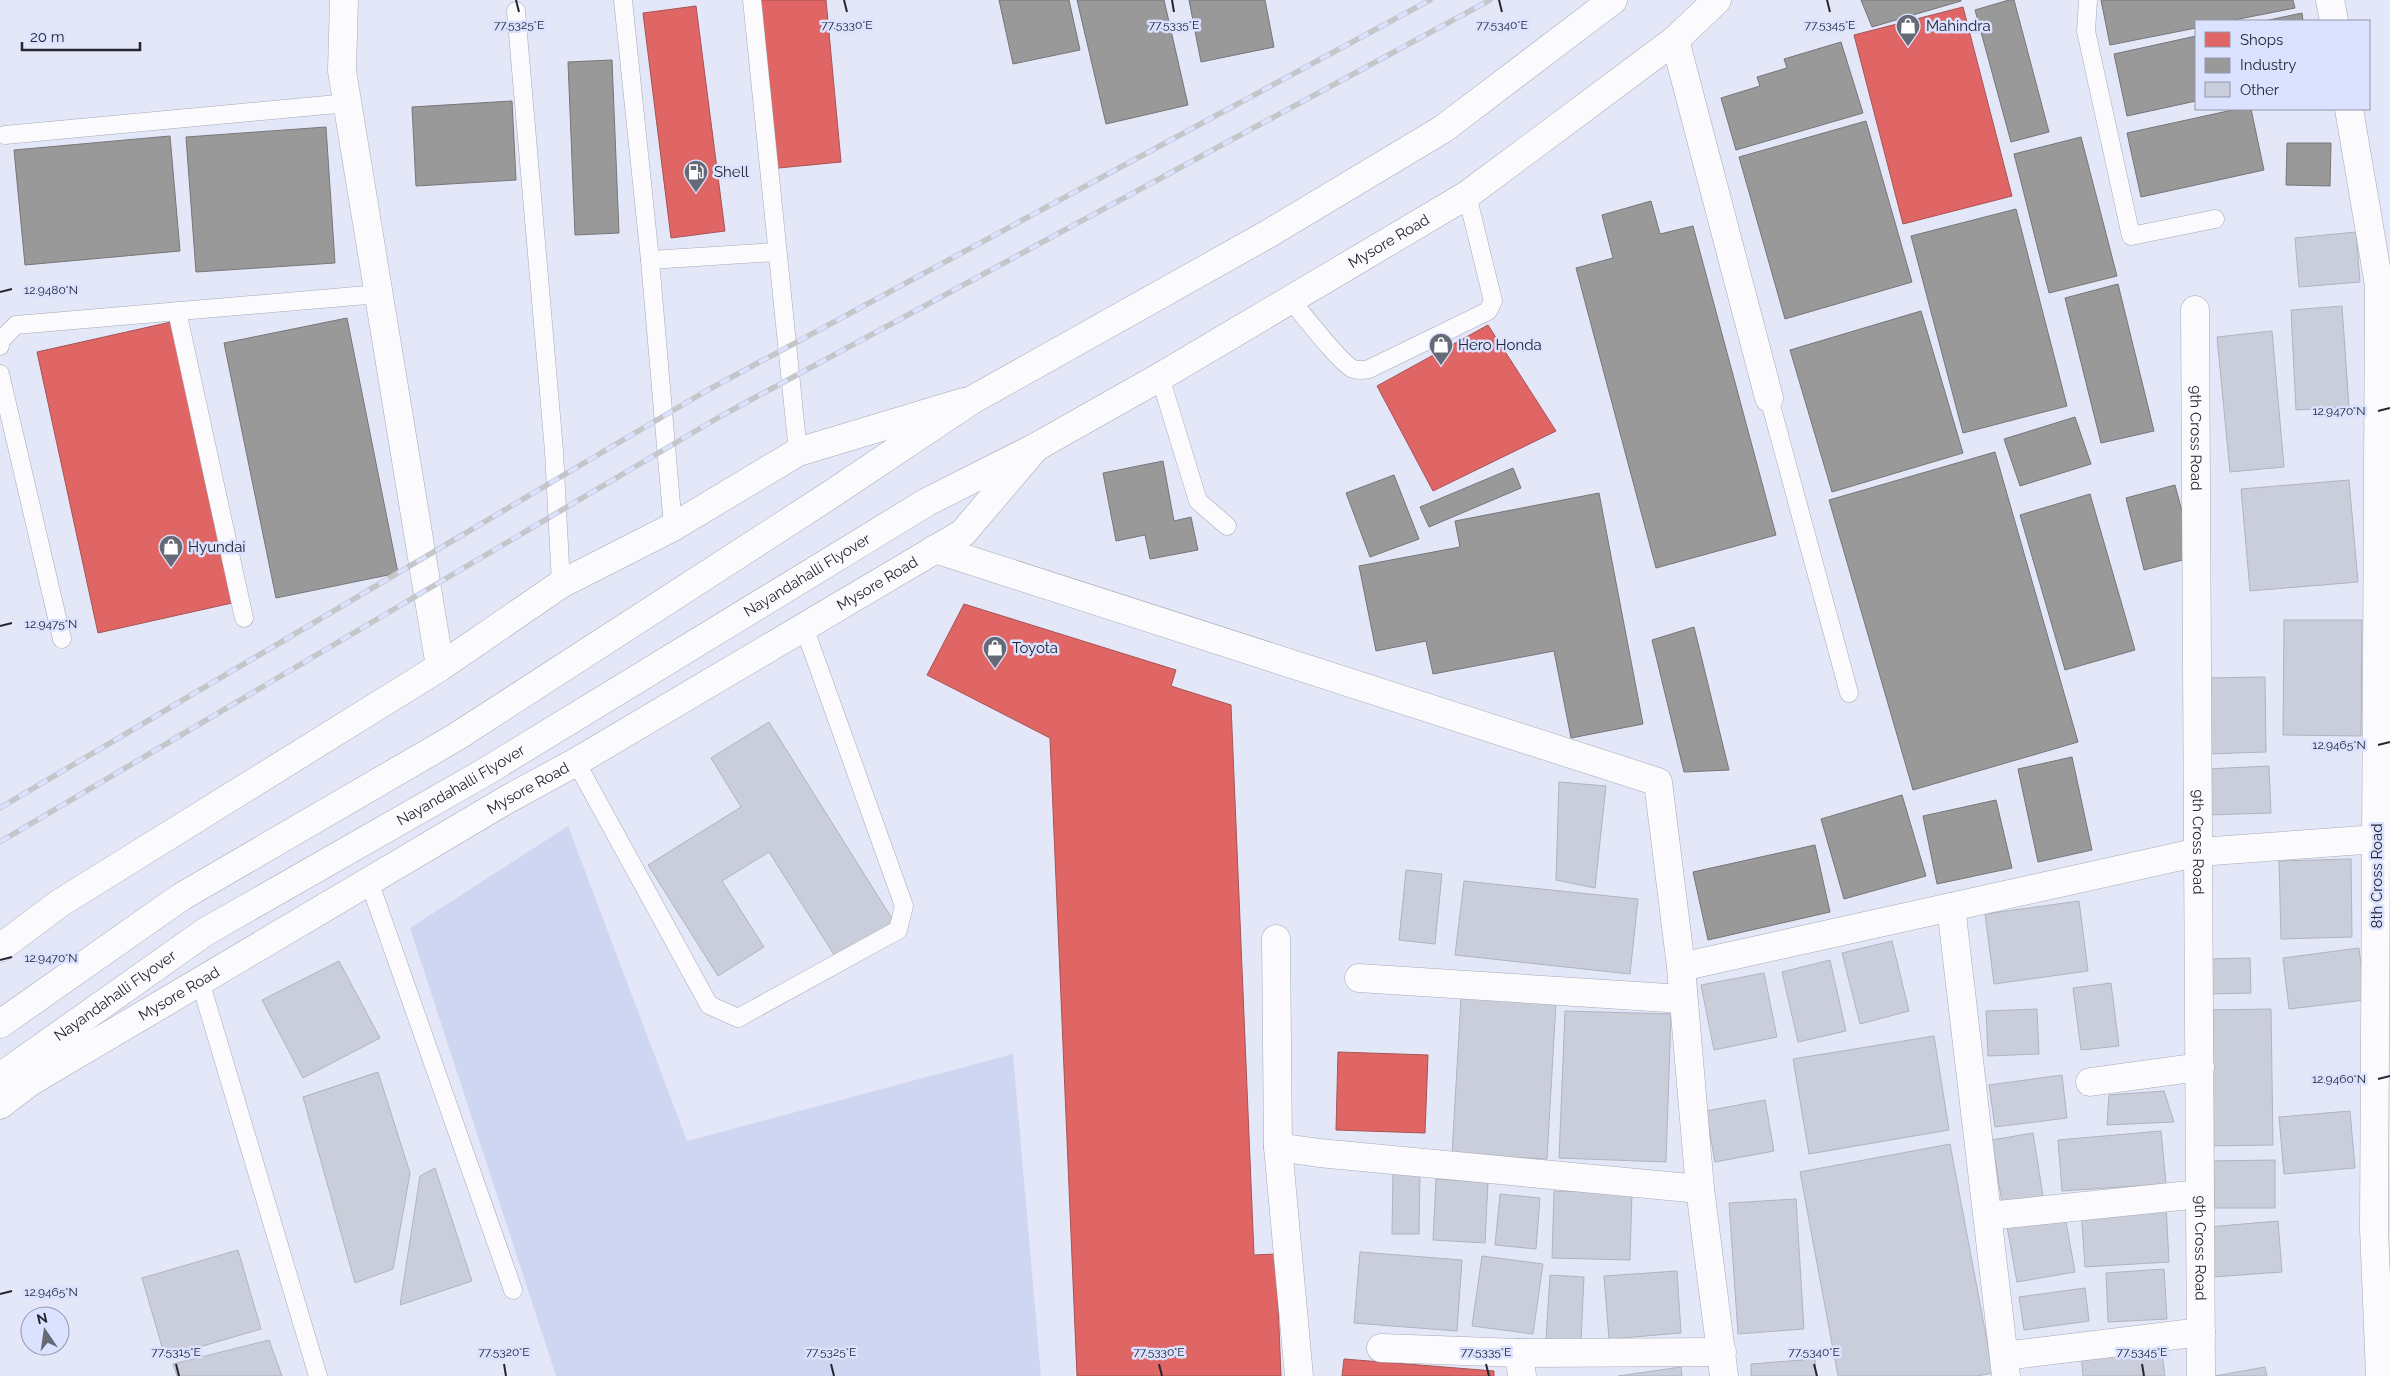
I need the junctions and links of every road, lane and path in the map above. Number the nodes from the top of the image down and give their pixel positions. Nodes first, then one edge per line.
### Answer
1 (344, 0) edge
2 (623, 0) edge
3 (752, 0) edge
4 (1614, 0) edge
5 (1717, 0) edge
6 (2088, 0) edge
7 (2330, 0) edge
8 (516, 10) dead end
9 (2334, 20) edge
10 (1675, 40) junction
11 (348, 103) junction
12 (2349, 110) edge
13 (5, 134) dead end
14 (1467, 194) junction
15 (2215, 219) dead end
16 (776, 252) junction
17 (650, 260) junction
18 (2384, 285) edge
19 (379, 294) junction
20 (1290, 299) junction
21 (2195, 310) dead end
22 (178, 311) junction
23 (0, 346) edge
24 (0, 374) edge
25 (1160, 378) junction
26 (1769, 398) joint
27 (972, 400) junction
28 (1036, 447) junction
29 (798, 452) junction
30 (927, 502) joint
31 (1227, 526) dead end
32 (673, 527) junction
33 (935, 549) junction
34 (562, 584) junction
35 (244, 618) dead end
36 (804, 627) junction
37 (62, 639) dead end
38 (440, 667) junction
39 (1849, 693) dead end
40 (576, 762) junction
41 (2377, 839) junction
42 (2199, 852) junction
43 (369, 881) junction
44 (1951, 907) junction
45 (1276, 939) dead end
46 (0, 948) edge
47 (1681, 967) junction
48 (1359, 978) dead end
49 (200, 981) junction
50 (1683, 999) junction
51 (0, 1024) edge
52 (2200, 1067) junction
53 (0, 1077) edge
54 (2090, 1082) dead end
55 (0, 1105) edge
56 (1278, 1147) junction
57 (1700, 1189) junction
58 (2200, 1194) junction
59 (1988, 1216) junction
60 (2382, 1225) edge
61 (513, 1290) dead end
62 (2201, 1332) junction
63 (1381, 1348) dead end
64 (1521, 1364) edge
65 (1723, 1364) edge
66 (2005, 1366) edge
67 (318, 1376) edge
68 (1299, 1376) edge
69 (2201, 1376) edge
70 (2380, 1376) edge

1 - 11 main road
2 - 17 lane
3 - 16 lane
4 - 27 main road
5 - 10 main road, Mysore Road
6 - 15 lane
7 - 9 main road
8 - 34 lane
10 - 14 main road, Mysore Road
10 - 26 main road
11 - 13 lane
11 - 19 main road
12 - 18 main road, 8th Cross Road
14 - 20 main road, Mysore Road
14 - 20 lane
16 - 17 lane
16 - 29 lane
17 - 32 lane
18 - 41 main road, 8th Cross Road
19 - 22 lane
19 - 38 main road
20 - 25 main road, Mysore Road
21 - 42 main road, 9th Cross Road
22 - 23 lane
22 - 35 lane
24 - 37 lane
25 - 28 main road, Mysore Road
25 - 31 lane
26 - 39 lane
27 - 29 main road
27 - 51 main road
28 - 30 main road, Mysore Road
28 - 33 main road, Mysore Road
29 - 32 main road
30 - 53 main road, Nayandahalli Flyover
32 - 34 main road
33 - 36 main road, Mysore Road
33 - 47 main road
34 - 38 main road
36 - 40 main road, Mysore Road
36 - 40 lane
38 - 46 main road
40 - 43 main road, Mysore Road
41 - 42 main road
41 - 60 main road, 8th Cross Road
42 - 44 main road
42 - 52 main road, 9th Cross Road
43 - 49 main road, Mysore Road
43 - 61 lane
44 - 47 main road
44 - 59 main road
45 - 56 main road
47 - 50 main road
48 - 50 main road
49 - 55 main road, Mysore Road
49 - 67 lane
50 - 57 main road
52 - 54 main road
52 - 58 main road, 9th Cross Road
56 - 57 main road
56 - 68 main road
57 - 65 main road
58 - 59 main road
58 - 62 main road, 9th Cross Road
59 - 66 main road
60 - 70 main road, 8th Cross Road
62 - 66 main road
62 - 69 main road, 9th Cross Road
63 - 64 main road
64 - 65 main road

